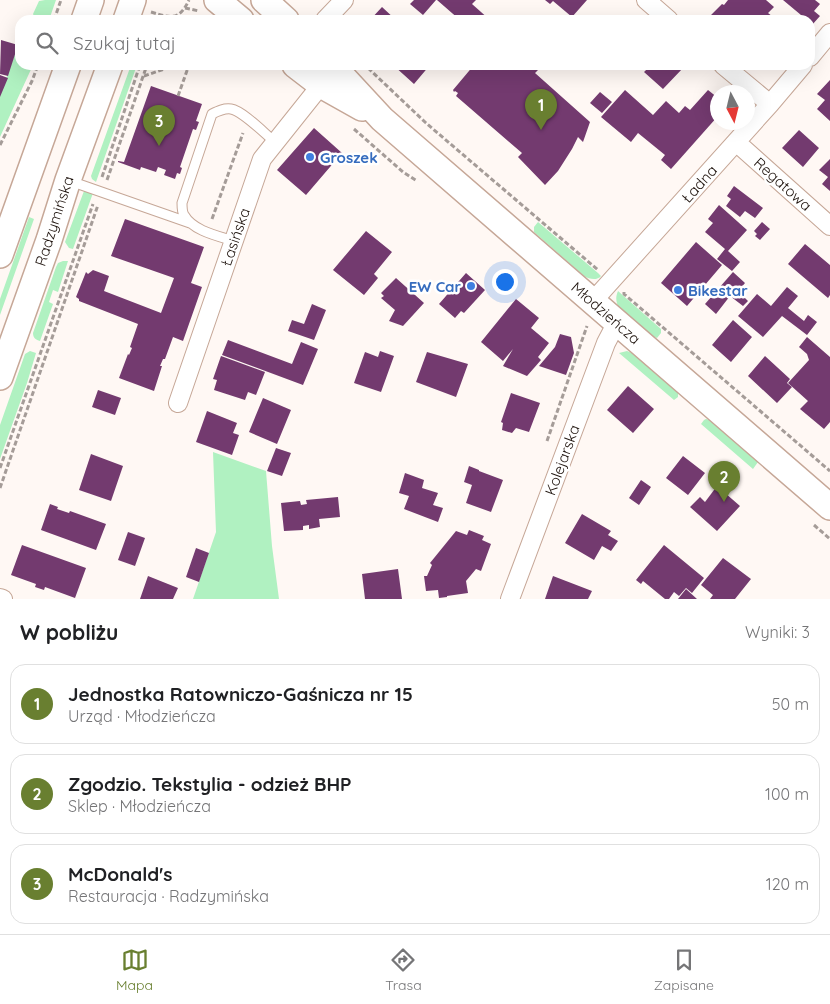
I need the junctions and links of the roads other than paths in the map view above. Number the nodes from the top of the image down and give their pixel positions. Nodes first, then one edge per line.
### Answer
1 (91, 0) edge
2 (217, 0) edge
3 (264, 0) edge
4 (344, 0) edge
5 (646, 0) edge
6 (142, 6) edge
7 (86, 15) edge
8 (132, 15) edge
9 (235, 15) edge
10 (280, 15) edge
11 (330, 15) edge
12 (663, 15) edge
13 (830, 33) edge
14 (815, 51) edge
15 (66, 70) edge
16 (108, 70) edge
17 (311, 70) edge
18 (729, 70) edge
19 (799, 70) edge
20 (327, 75) edge
21 (770, 104) junction
22 (275, 142) junction
23 (736, 142) junction
24 (68, 180) junction
25 (193, 225) junction
26 (830, 226) edge
27 (234, 241) junction
28 (0, 255) edge
29 (587, 310) junction
30 (618, 322) junction
31 (0, 377) edge
32 (178, 404) dead end
33 (830, 507) edge
34 (510, 599) edge

1 - 7 main road
2 - 9 main road
3 - 10 main road
4 - 11 street
5 - 12 street
6 - 8 main road
13 - 14 street
15 - 28 main road
16 - 24 main road, Radzymińska
17 - 20 main road, Młodzieńcza
18 - 21 street
19 - 21 street, Ładna
20 - 22 street, Łasińska
20 - 29 main road, Młodzieńcza
21 - 23 street, Ładna
22 - 25 lane
22 - 27 street, Łasińska
23 - 26 street, Regatowa
23 - 29 street, Ładna
24 - 25 lane
24 - 31 main road, Radzymińska
25 - 27 lane
27 - 32 street, Łasińska
29 - 30 main road, Młodzieńcza
30 - 33 main road, Młodzieńcza
30 - 34 street, Kolejarska

